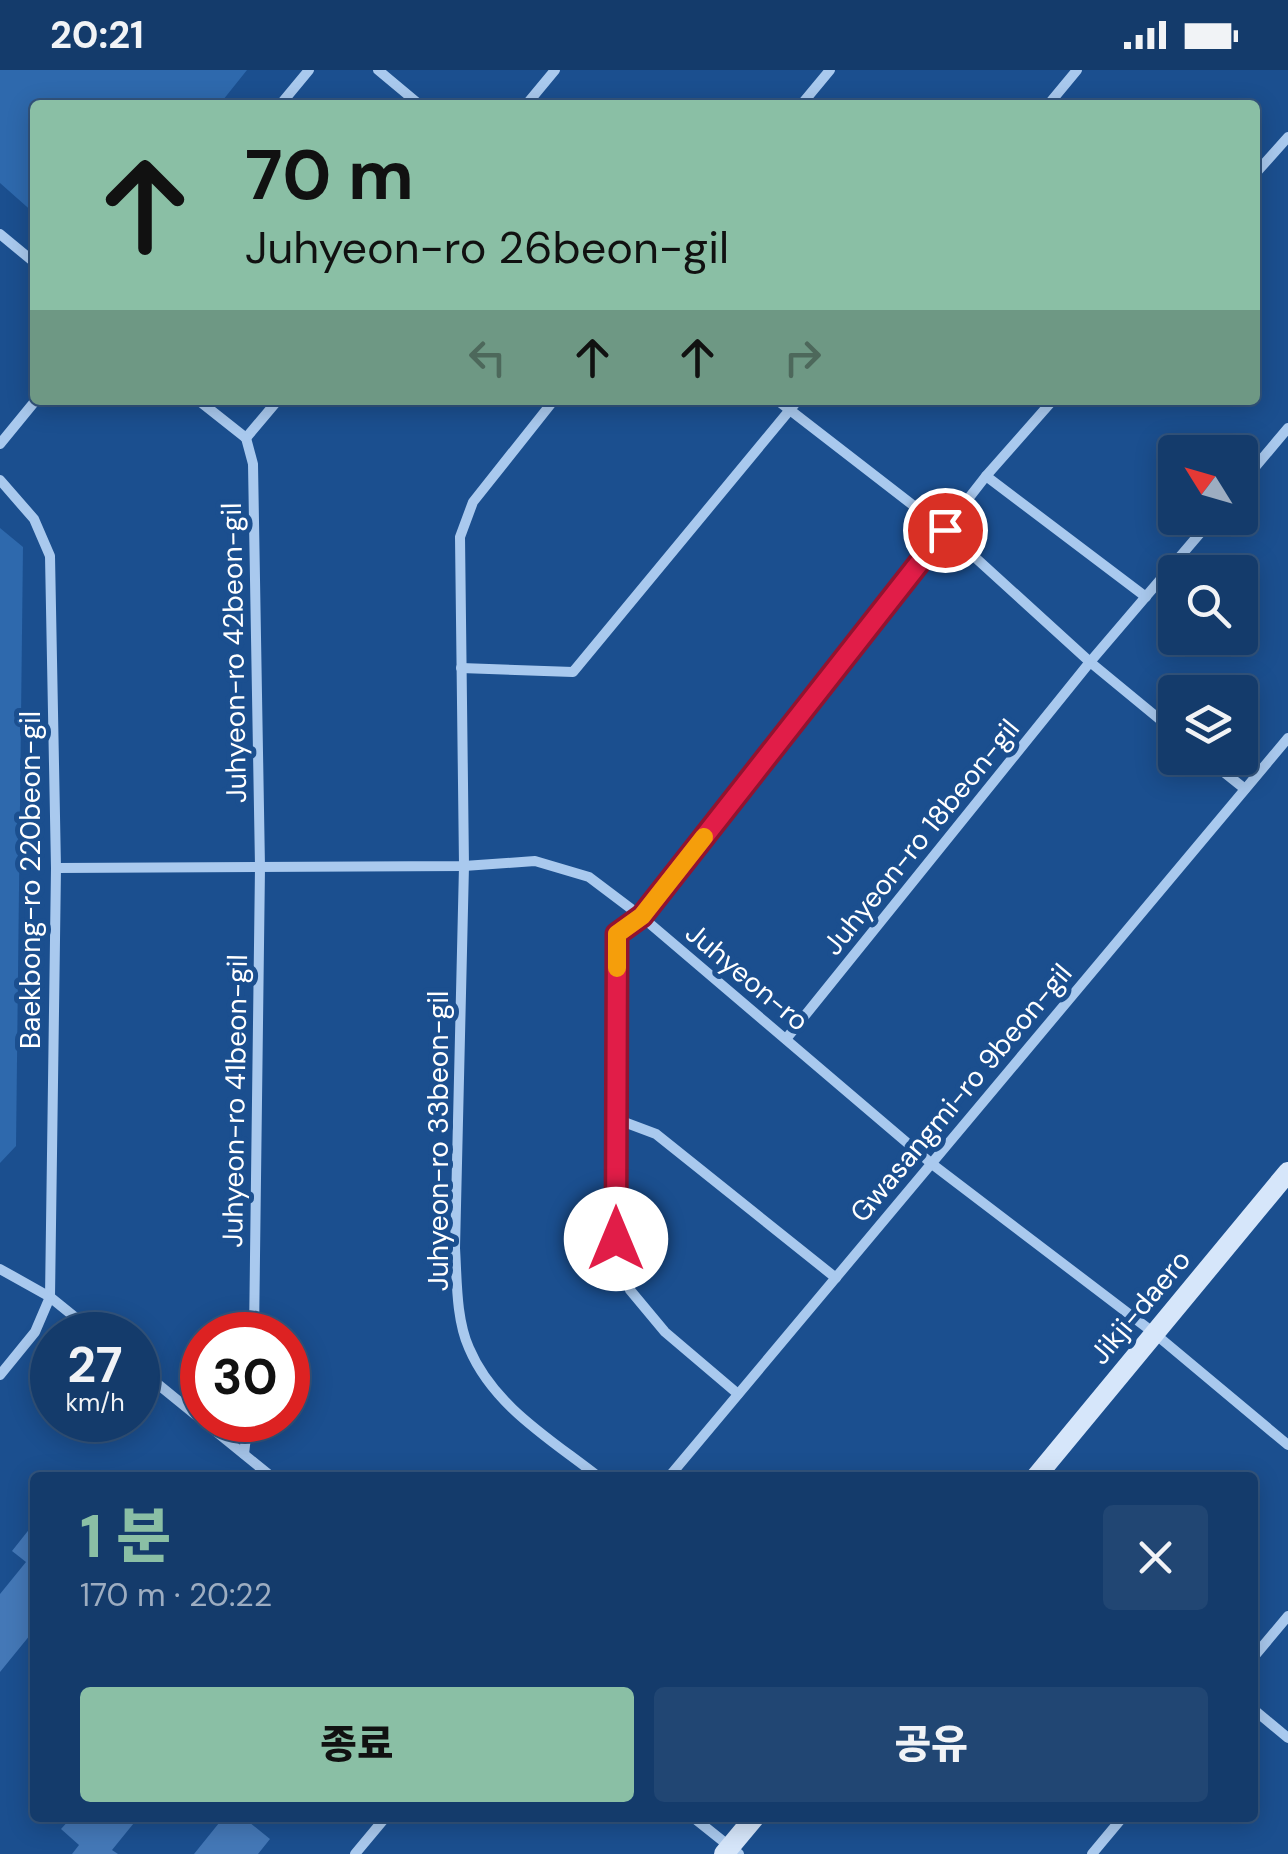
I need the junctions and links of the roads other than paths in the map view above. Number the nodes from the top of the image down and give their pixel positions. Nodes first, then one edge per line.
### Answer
1 (309, 70) edge
2 (378, 70) edge
3 (555, 70) edge
4 (830, 70) edge
5 (1077, 70) edge
6 (284, 100) edge
7 (414, 100) edge
8 (530, 100) edge
9 (805, 100) edge
10 (1052, 100) edge
11 (1288, 136) edge
12 (1260, 168) edge
13 (0, 234) edge
14 (30, 259) edge
15 (32, 405) edge
16 (204, 405) edge
17 (274, 405) edge
18 (550, 405) edge
19 (783, 405) edge
20 (794, 405) edge
21 (1050, 405) edge
22 (789, 410) junction
23 (1288, 428) edge
24 (246, 438) junction
25 (0, 444) edge
26 (1258, 464) edge
27 (986, 476) junction
28 (0, 480) edge
29 (945, 530) junction
30 (1199, 535) edge
31 (1146, 598) junction
32 (1090, 662) junction
33 (461, 668) junction
34 (1158, 718) edge
35 (1288, 738) edge
36 (1227, 775) edge
37 (1245, 790) junction
38 (464, 866) junction
39 (260, 867) junction
40 (56, 868) junction
41 (642, 916) junction
42 (786, 1039) junction
43 (616, 1119) junction
44 (932, 1164) junction
45 (1288, 1172) edge
46 (0, 1270) edge
47 (836, 1278) junction
48 (50, 1297) junction
49 (69, 1312) edge
50 (254, 1312) edge
51 (1154, 1333) junction
52 (0, 1375) edge
53 (160, 1386) edge
54 (738, 1394) junction
55 (245, 1442) edge
56 (1288, 1445) edge
57 (244, 1454) junction
58 (266, 1472) edge
59 (593, 1472) edge
60 (673, 1472) edge
61 (1040, 1472) edge
62 (1288, 1616) edge
63 (1258, 1652) edge
64 (1258, 1713) edge
65 (1288, 1738) edge
66 (383, 1822) edge
67 (698, 1822) edge
68 (751, 1822) edge
69 (1119, 1822) edge
70 (731, 1852) edge
71 (356, 1854) edge
72 (1092, 1854) edge

1 - 6 street
2 - 7 street
3 - 8 street
4 - 9 street
5 - 10 street
11 - 12 street
13 - 14 street
15 - 25 street
16 - 24 street
17 - 24 street
18 - 33 street, Juhyeon-ro 33beon-gil
19 - 22 street
20 - 22 street
21 - 27 street
22 - 29 street
22 - 33 street
23 - 26 street
24 - 39 street, Juhyeon-ro 42beon-gil
27 - 29 street
27 - 31 street
28 - 40 street, Baekbong-ro 220beon-gil
29 - 32 street
29 - 41 street
30 - 31 street, Juhyeon-ro 18beon-gil
31 - 32 street, Juhyeon-ro 18beon-gil
32 - 34 street
32 - 42 street, Juhyeon-ro 18beon-gil
33 - 38 street, Juhyeon-ro 33beon-gil
35 - 37 street, Gwasangmi-ro 9beon-gil
36 - 37 street
37 - 44 street, Gwasangmi-ro 9beon-gil
38 - 39 street, Juhyeon-ro
38 - 41 street, Juhyeon-ro
38 - 59 street, Juhyeon-ro 33beon-gil
39 - 40 street, Juhyeon-ro
39 - 50 street, Juhyeon-ro 41beon-gil
40 - 48 street, Baekbong-ro 220beon-gil
41 - 42 street, Juhyeon-ro
41 - 43 street
42 - 44 street, Juhyeon-ro
43 - 47 street
43 - 54 street
44 - 47 street, Gwasangmi-ro 9beon-gil
44 - 51 street, Juhyeon-ro
45 - 51 street, Jikji-daero
46 - 48 street
47 - 54 street, Gwasangmi-ro 9beon-gil
48 - 49 street
48 - 52 street
51 - 56 street, Juhyeon-ro
51 - 61 street, Jikji-daero
53 - 57 street
54 - 60 street, Gwasangmi-ro 9beon-gil
55 - 57 street
57 - 58 street
62 - 63 street
64 - 65 street
66 - 71 street
67 - 70 street
68 - 70 street
69 - 72 street

